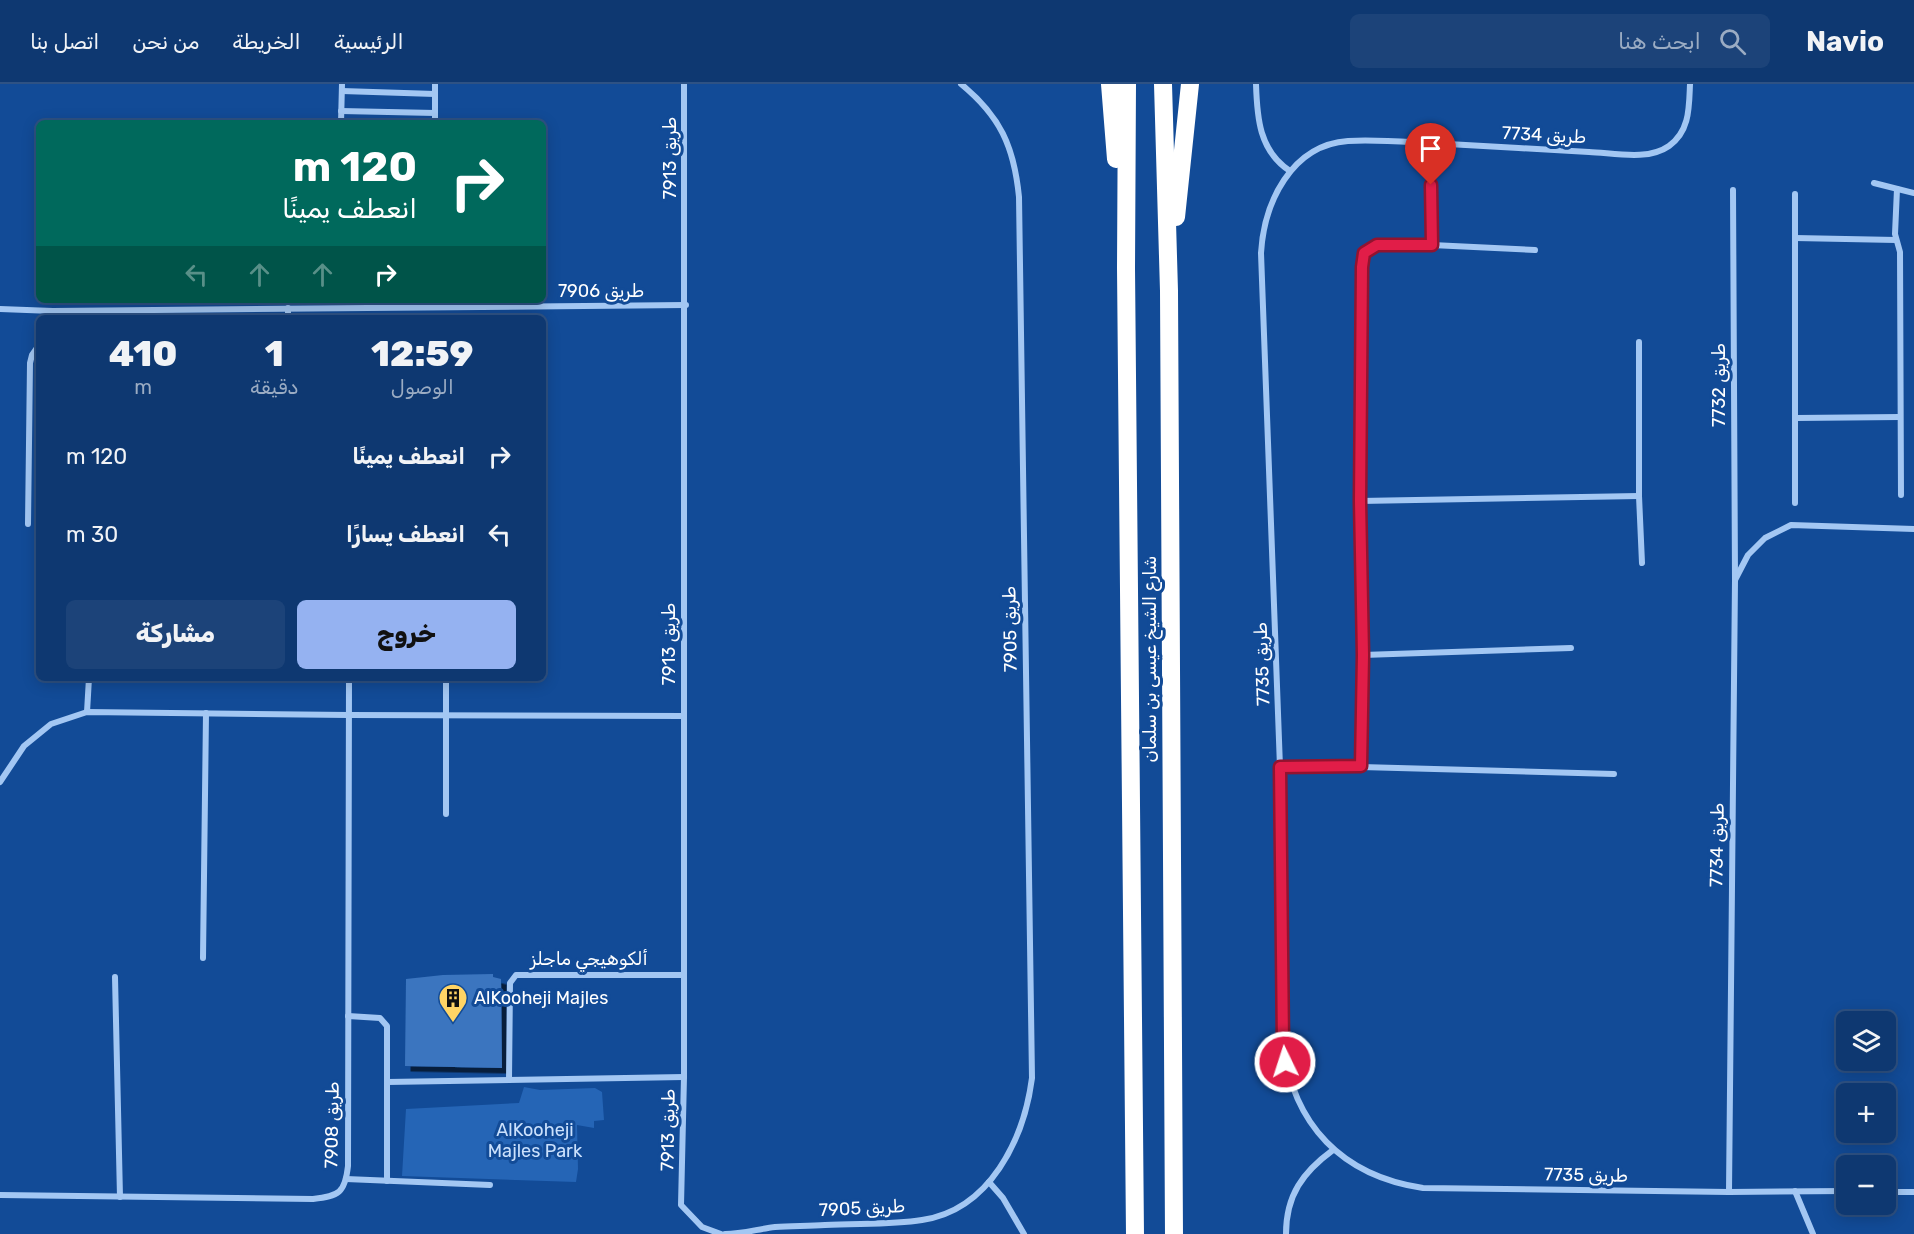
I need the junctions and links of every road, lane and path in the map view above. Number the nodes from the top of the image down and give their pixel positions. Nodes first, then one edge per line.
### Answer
1 (435, 84) edge
2 (684, 84) edge
3 (961, 84) edge
4 (1110, 84) edge
5 (1163, 84) edge
6 (1190, 84) edge
7 (1256, 84) edge
8 (1690, 84) edge
9 (342, 87) edge
10 (1127, 87) edge
11 (435, 94) junction
12 (341, 111) junction
13 (435, 113) junction
14 (341, 120) edge
15 (435, 120) edge
16 (1347, 141) joint
17 (1430, 143) junction
18 (1290, 171) junction
19 (1874, 183) dead end
20 (1897, 189) junction
21 (1733, 190) dead end
22 (1914, 193) edge
23 (1795, 194) dead end
24 (1795, 238) junction
25 (1896, 240) junction
26 (1432, 245) junction
27 (1535, 250) dead end
28 (1126, 268) junction
29 (1168, 291) junction
30 (338, 303) edge
31 (686, 305) junction
32 (337, 308) junction
33 (0, 309) edge
34 (288, 309) junction
35 (123, 310) junction
36 (53, 314) edge
37 (124, 315) edge
38 (288, 315) edge
39 (1639, 342) dead end
40 (36, 349) edge
41 (1900, 417) junction
42 (1796, 418) junction
43 (1901, 495) dead end
44 (1640, 496) junction
45 (1360, 501) junction
46 (1795, 503) dead end
47 (28, 524) dead end
48 (1914, 529) edge
49 (1642, 563) dead end
50 (1735, 580) junction
51 (1571, 648) dead end
52 (1363, 655) junction
53 (89, 681) edge
54 (349, 681) edge
55 (447, 681) edge
56 (87, 711) junction
57 (206, 713) junction
58 (348, 715) junction
59 (446, 716) junction
60 (683, 716) junction
61 (1361, 766) junction
62 (1280, 767) junction
63 (1614, 774) dead end
64 (0, 782) edge
65 (446, 814) dead end
66 (203, 958) dead end
67 (684, 975) junction
68 (116, 977) dead end
69 (348, 1016) junction
70 (684, 1077) junction
71 (509, 1080) junction
72 (387, 1082) junction
73 (1333, 1150) junction
74 (387, 1178) junction
75 (346, 1179) junction
76 (989, 1182) junction
77 (490, 1185) dead end
78 (1795, 1191) junction
79 (1836, 1191) edge
80 (1729, 1192) junction
81 (1896, 1192) edge
82 (1914, 1192) edge
83 (0, 1195) edge
84 (120, 1197) junction
85 (681, 1205) joint
86 (723, 1234) edge
87 (1024, 1234) edge
88 (1135, 1234) edge
89 (1174, 1234) edge
90 (1286, 1234) edge
91 (1813, 1234) edge

1 - 11 street
2 - 31 street, طريق 7913
3 - 76 street, طريق 7905
4 - 28 highway
5 - 29 highway, شارع الشيخ عيسى بن سلمان
6 - 29 highway
7 - 18 street
8 - 17 street, طريق 7734
9 - 11 street
9 - 12 street
10 - 28 highway, شارع الشيخ عيسى بن سلمان
11 - 13 street
12 - 13 street
12 - 14 street
13 - 15 street
16 - 17 street, طريق 7734
16 - 18 street, طريق 7735
17 - 26 street
18 - 62 street, طريق 7735
19 - 20 street
20 - 22 street
20 - 25 street
21 - 50 street, طريق 7732
23 - 24 street
24 - 25 street
24 - 42 street
25 - 41 street
26 - 27 street
26 - 45 street
28 - 88 highway, شارع الشيخ عيسى بن سلمان
29 - 89 highway, شارع الشيخ عيسى بن سلمان
30 - 32 street
31 - 32 street, طريق 7906
31 - 60 street, طريق 7913
32 - 34 street, طريق 7906
33 - 36 street, طريق 7906
34 - 35 street, طريق 7906
34 - 38 street
35 - 36 street, طريق 7906
35 - 37 street
39 - 44 street
40 - 47 street
41 - 42 street
41 - 43 street
42 - 46 street
44 - 45 street
44 - 49 street
45 - 52 street
48 - 50 street, طريق 7734
50 - 80 street, طريق 7734
51 - 52 street
52 - 61 street
53 - 56 street
54 - 58 street, طريق 7908
55 - 59 street
56 - 57 street
56 - 64 street
57 - 58 street
57 - 66 street
58 - 59 street
58 - 69 street, طريق 7908
59 - 60 street
59 - 65 street
60 - 67 street, طريق 7913
61 - 62 street
61 - 63 street
62 - 73 street, طريق 7735
67 - 70 street, طريق 7913
67 - 71 street, ألكوهيجي ماجلز
68 - 84 street
69 - 72 street
69 - 75 street, طريق 7908
70 - 71 street
70 - 85 street, طريق 7913
71 - 72 street
72 - 74 street
73 - 80 street, طريق 7735
73 - 90 street
74 - 75 street
74 - 77 street
75 - 84 street, طريق 7908
76 - 86 street, طريق 7905
76 - 87 street
78 - 79 street, طريق 7735
78 - 80 street, طريق 7735
78 - 91 street
81 - 82 street
83 - 84 street, طريق 7908
85 - 86 street, طريق 7905

